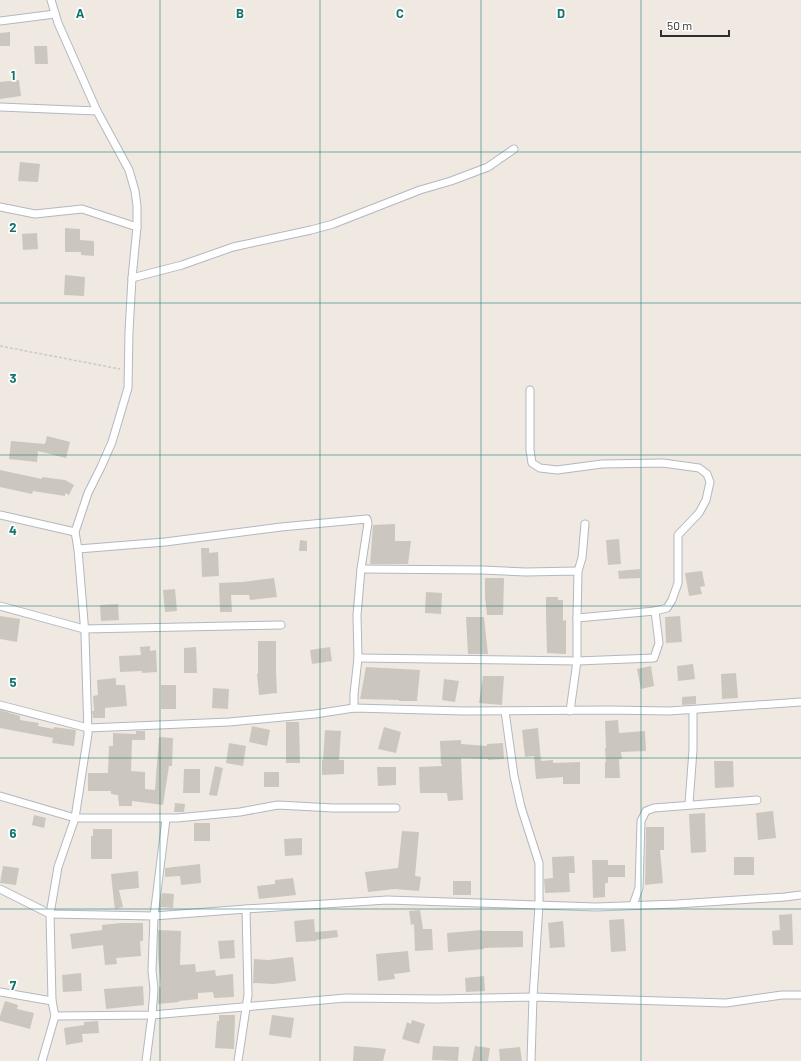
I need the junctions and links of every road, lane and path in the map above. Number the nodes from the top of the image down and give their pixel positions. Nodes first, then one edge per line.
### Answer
1 (52, 0) edge
2 (55, 14) junction
3 (0, 21) edge
4 (0, 107) edge
5 (97, 111) junction
6 (514, 149) dead end
7 (0, 207) edge
8 (138, 227) junction
9 (132, 278) junction
10 (0, 346) edge
11 (128, 371) junction
12 (530, 390) dead end
13 (0, 515) edge
14 (585, 524) dead end
15 (75, 532) junction
16 (78, 549) junction
17 (361, 569) junction
18 (578, 571) junction
19 (0, 606) edge
20 (655, 611) junction
21 (577, 618) junction
22 (281, 624) dead end
23 (84, 629) junction
24 (358, 658) junction
25 (577, 661) junction
26 (801, 702) edge
27 (0, 706) edge
28 (354, 708) junction
29 (693, 710) junction
30 (505, 711) junction
31 (570, 711) junction
32 (88, 728) junction
33 (0, 796) edge
34 (757, 800) dead end
35 (689, 804) junction
36 (396, 808) dead end
37 (75, 818) junction
38 (166, 818) junction
39 (0, 889) edge
40 (801, 895) edge
41 (539, 905) junction
42 (633, 906) junction
43 (246, 909) junction
44 (50, 914) junction
45 (154, 916) junction
46 (0, 992) edge
47 (801, 995) edge
48 (533, 997) junction
49 (52, 1001) junction
50 (246, 1007) junction
51 (152, 1015) junction
52 (55, 1016) junction
53 (42, 1061) edge
54 (146, 1061) edge
55 (238, 1061) edge
56 (531, 1061) edge

1 - 2 street
2 - 3 street
2 - 5 street
4 - 5 street
5 - 8 street
6 - 9 street
7 - 8 street
8 - 9 street
9 - 11 street
10 - 11 path
11 - 15 street
12 - 20 street
13 - 15 street
14 - 18 street
15 - 16 street
16 - 17 street
16 - 23 street
17 - 18 street
17 - 24 street
18 - 21 street
19 - 23 street
20 - 21 street
20 - 25 street
21 - 25 street
22 - 23 street
23 - 32 street
24 - 25 street
24 - 28 street
25 - 31 street
26 - 29 street
27 - 32 street
28 - 30 street
28 - 32 street
29 - 31 street
29 - 35 street
30 - 31 street
30 - 41 street
32 - 37 street
33 - 37 street
34 - 35 street
35 - 42 street
36 - 38 street
37 - 38 street
37 - 44 street
38 - 45 street
39 - 44 street
40 - 42 street
41 - 42 street
41 - 43 street
41 - 48 street
43 - 45 street
43 - 50 street
44 - 45 street
44 - 49 street
45 - 51 street
46 - 49 street
47 - 48 street
48 - 50 street
48 - 56 street
49 - 52 street
50 - 51 street
50 - 55 street
51 - 52 street
51 - 54 street
52 - 53 street

